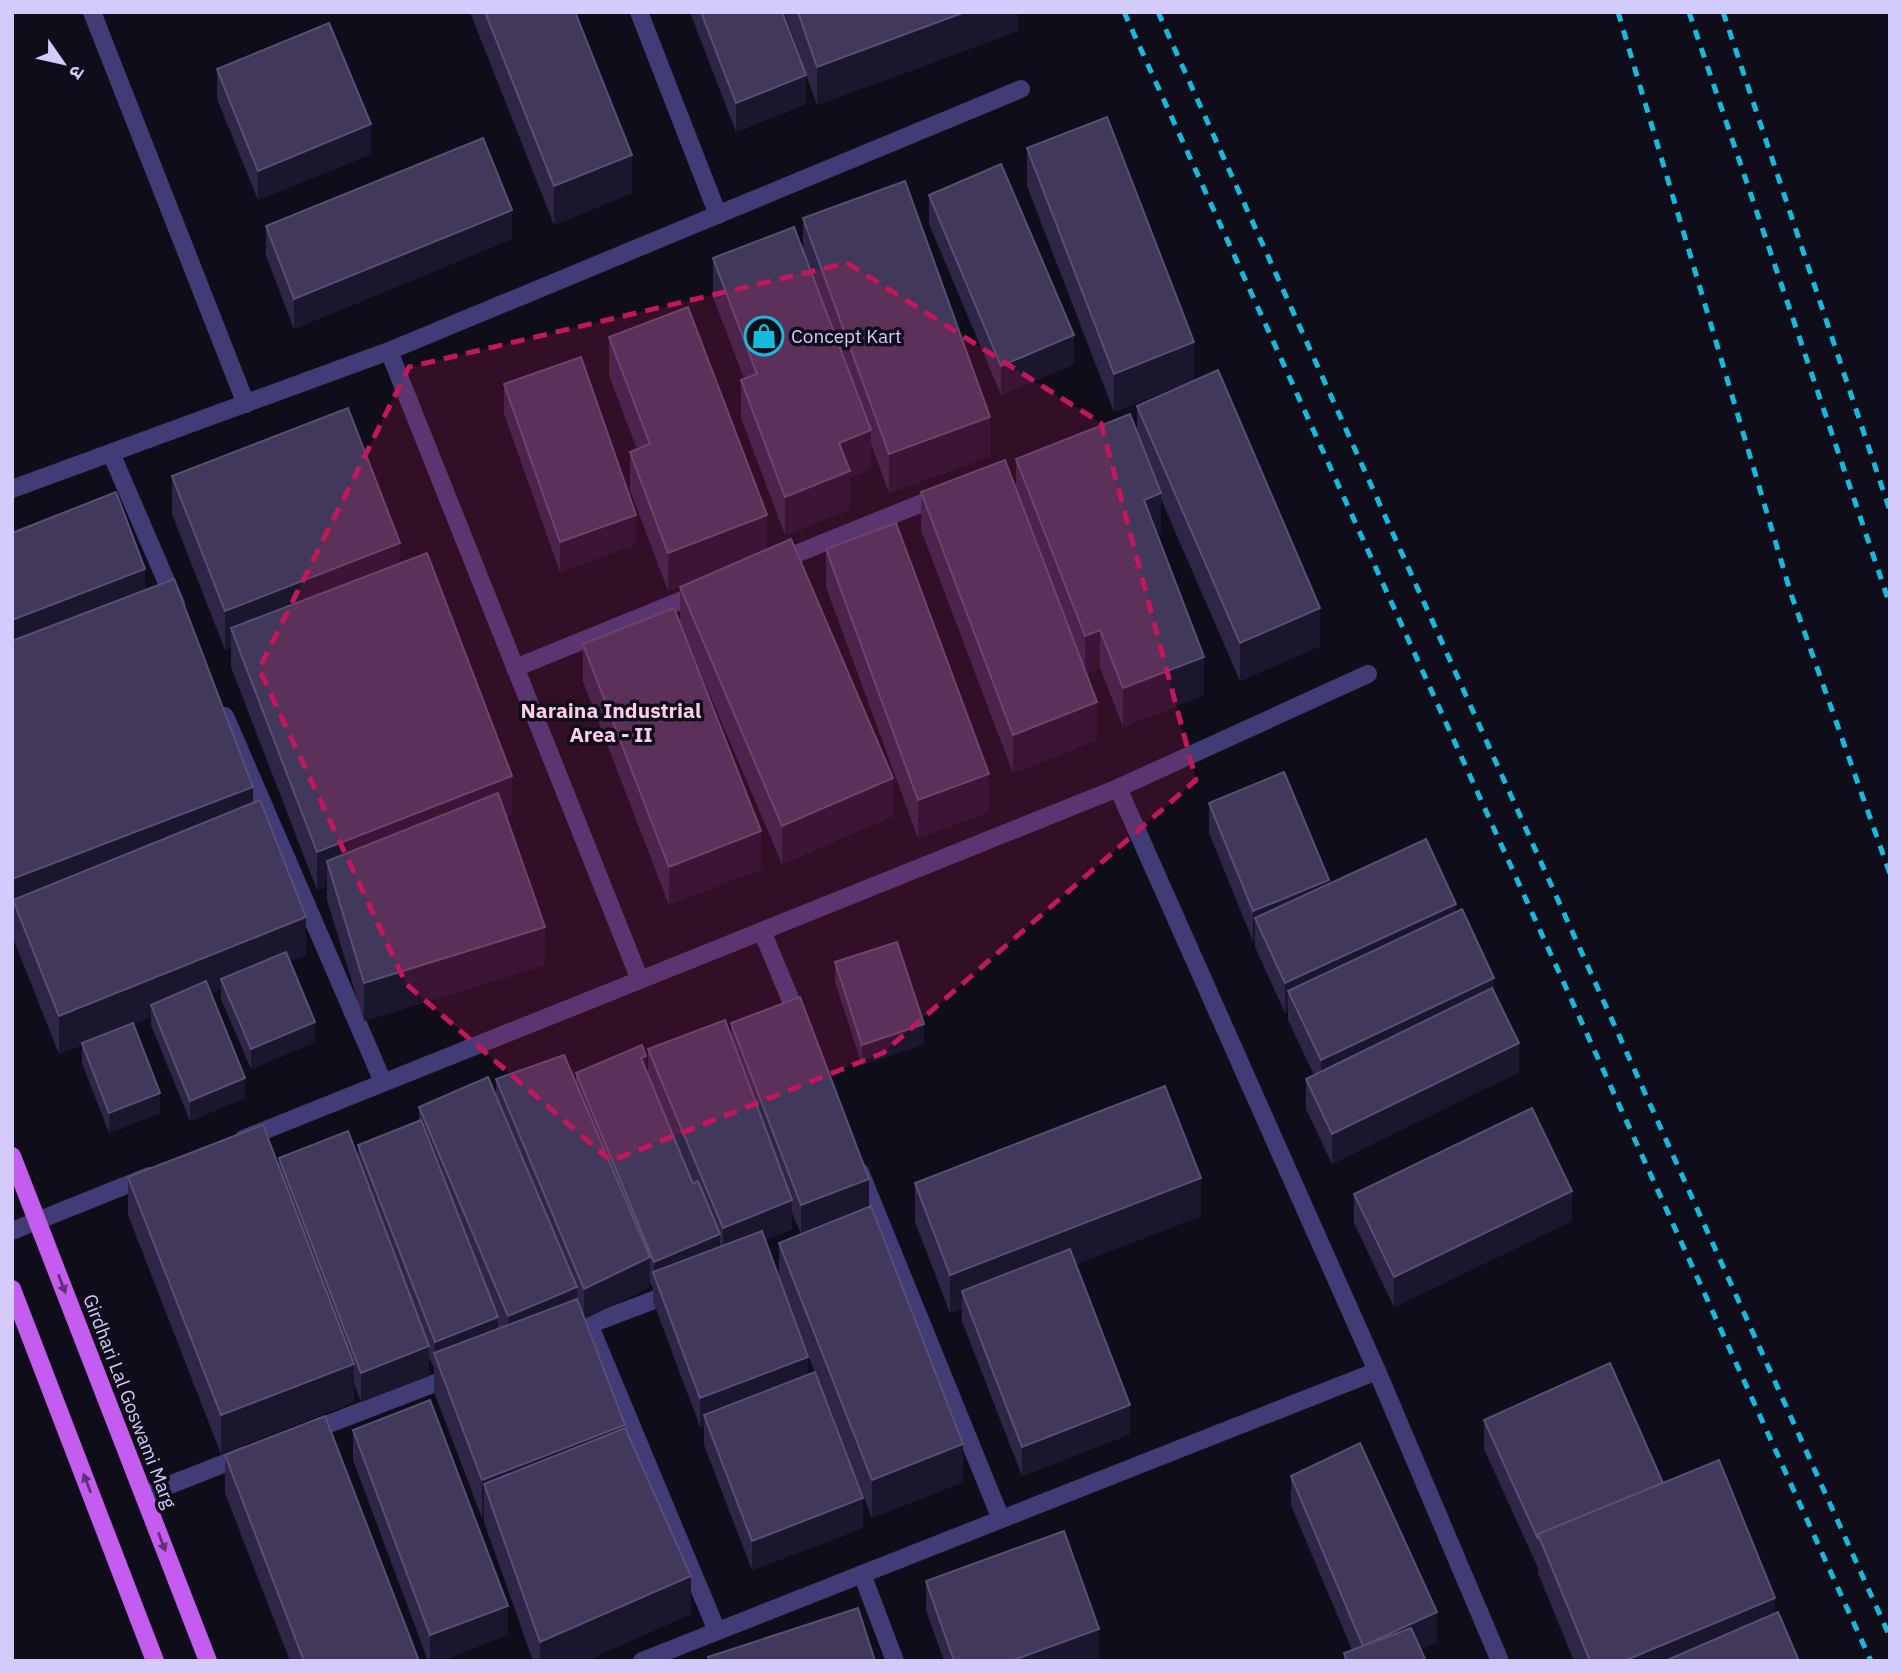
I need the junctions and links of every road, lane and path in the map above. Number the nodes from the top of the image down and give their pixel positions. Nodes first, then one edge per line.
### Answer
1 (92, 12) edge
2 (639, 12) edge
3 (1021, 89) dead end
4 (718, 215) junction
5 (389, 351) junction
6 (246, 404) junction
7 (111, 453) junction
8 (12, 489) edge
9 (955, 489) edge
10 (761, 568) edge
11 (722, 584) edge
12 (183, 620) edge
13 (516, 668) junction
14 (1368, 674) dead end
15 (217, 697) edge
16 (1118, 788) junction
17 (762, 931) junction
18 (640, 980) junction
19 (804, 1034) edge
20 (383, 1083) junction
21 (231, 1143) edge
22 (852, 1150) edge
23 (12, 1156) edge
24 (168, 1169) edge
25 (37, 1221) junction
26 (12, 1231) edge
27 (690, 1286) edge
28 (12, 1289) edge
29 (590, 1324) junction
30 (550, 1339) edge
31 (472, 1369) edge
32 (1377, 1371) junction
33 (289, 1439) edge
34 (262, 1449) edge
35 (144, 1494) junction
36 (1001, 1519) junction
37 (862, 1574) junction
38 (717, 1631) junction
39 (155, 1661) edge
40 (208, 1661) edge
41 (642, 1661) edge
42 (895, 1661) edge
43 (1500, 1661) edge

1 - 6 street
2 - 4 street
3 - 4 street
4 - 5 street
5 - 6 street
5 - 13 street
6 - 7 street
7 - 8 street
7 - 12 street
9 - 10 street
11 - 13 street
13 - 18 street
14 - 16 street
15 - 20 street
16 - 17 street
16 - 32 street
17 - 18 street
17 - 19 street
18 - 20 street
20 - 21 street
22 - 36 street
23 - 25 main road, Girdhari Lal Goswami Marg
24 - 25 street
25 - 26 street
25 -> 35 main road, Girdhari Lal Goswami Marg
27 - 29 street
39 -> 28 main road
29 - 30 street
29 - 38 street
31 - 33 street
32 - 36 street
32 - 43 street
34 - 35 street
35 -> 40 main road, Girdhari Lal Goswami Marg
36 - 37 street
37 - 38 street
37 - 42 street
38 - 41 street

